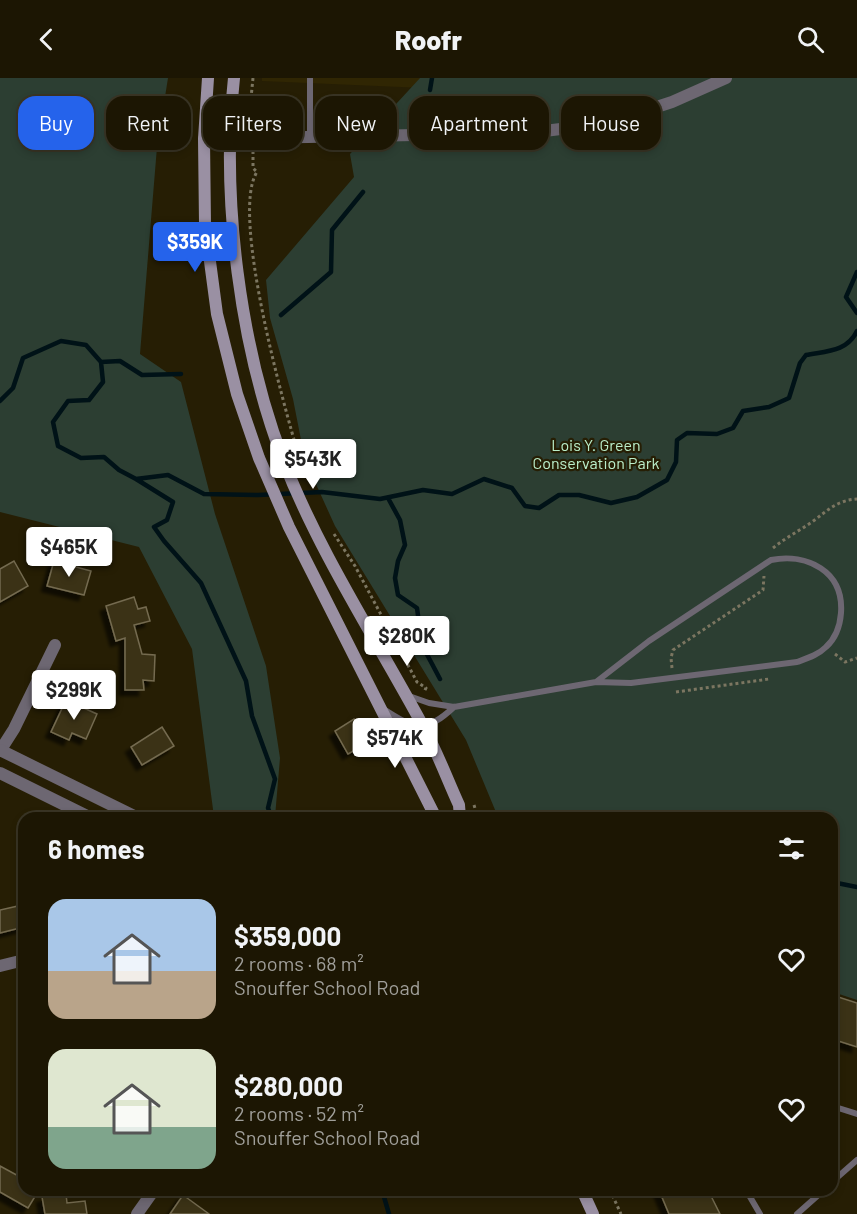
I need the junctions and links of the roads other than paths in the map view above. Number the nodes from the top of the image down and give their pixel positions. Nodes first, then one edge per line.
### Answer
1 (208, 78) edge
2 (234, 78) edge
3 (310, 78) edge
4 (726, 78) edge
5 (207, 96) edge
6 (233, 96) edge
7 (303, 136) edge
8 (310, 136) junction
9 (204, 150) edge
10 (231, 150) edge
11 (56, 645) dead end
12 (596, 682) junction
13 (405, 695) junction
14 (378, 705) junction
15 (454, 707) junction
16 (424, 728) junction
17 (0, 751) edge
18 (0, 773) edge
19 (80, 812) edge
20 (126, 812) edge
21 (433, 812) edge
22 (460, 812) edge
23 (18, 962) edge
24 (0, 966) edge
25 (838, 1108) edge
26 (857, 1114) edge
27 (857, 1160) edge
28 (838, 1177) edge
29 (150, 1196) edge
30 (585, 1196) edge
31 (750, 1196) edge
32 (817, 1196) edge
33 (137, 1214) edge
34 (593, 1214) edge
35 (760, 1214) edge
36 (797, 1214) edge

1 - 5 main road
2 - 6 main road
3 - 8 lane
4 - 8 street
7 - 8 street
9 - 14 main road
10 - 13 main road
11 - 17 street
12 - 12 lane
12 - 15 lane
13 - 15 lane
13 - 16 main road
14 - 16 lane
14 - 21 main road
15 - 16 lane
16 - 22 main road
17 - 20 street
18 - 19 street
23 - 24 street
25 - 26 lane
27 - 28 lane
29 - 33 street
30 - 34 main road
31 - 35 lane
32 - 36 lane

